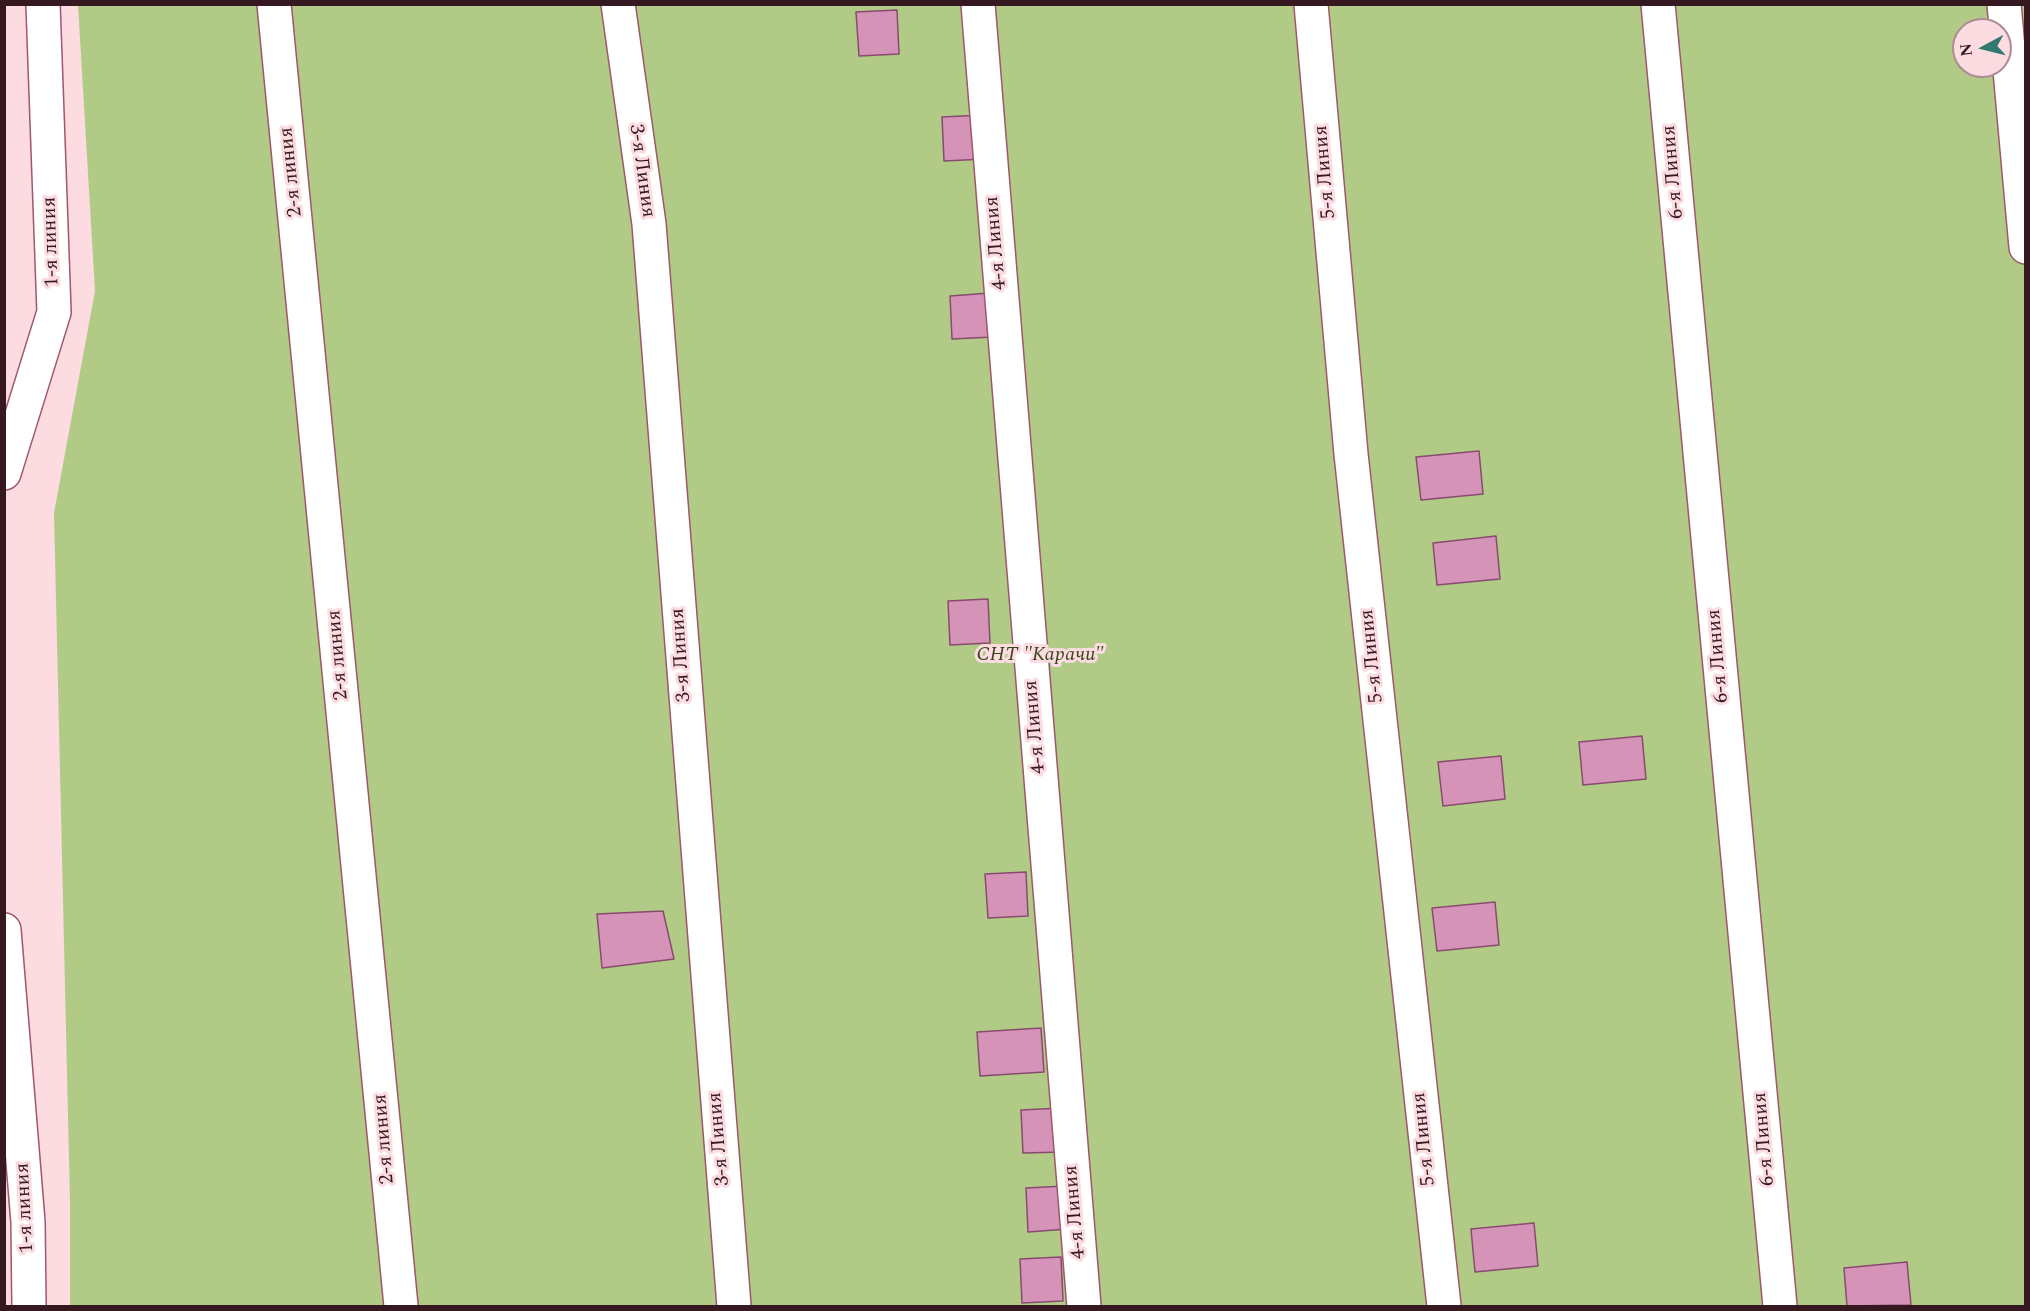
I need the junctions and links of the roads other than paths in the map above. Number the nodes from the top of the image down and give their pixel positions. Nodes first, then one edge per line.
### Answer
1 (43, 4) edge
2 (274, 4) edge
3 (618, 4) edge
4 (978, 4) edge
5 (1311, 4) edge
6 (1658, 4) edge
7 (2004, 4) edge
8 (2025, 247) edge
9 (4, 473) edge
10 (4, 930) edge
11 (29, 1306) edge
12 (401, 1306) edge
13 (734, 1306) edge
14 (1084, 1306) edge
15 (1443, 1306) edge
16 (1780, 1306) edge

1 - 9 street, 1-я линия
2 - 12 street, 2-я линия
3 - 13 street, 3-я Линия
4 - 14 street, 4-я Линия
5 - 15 street, 5-я Линия
6 - 16 street, 6-я Линия
7 - 8 street
10 - 11 street, 1-я линия

